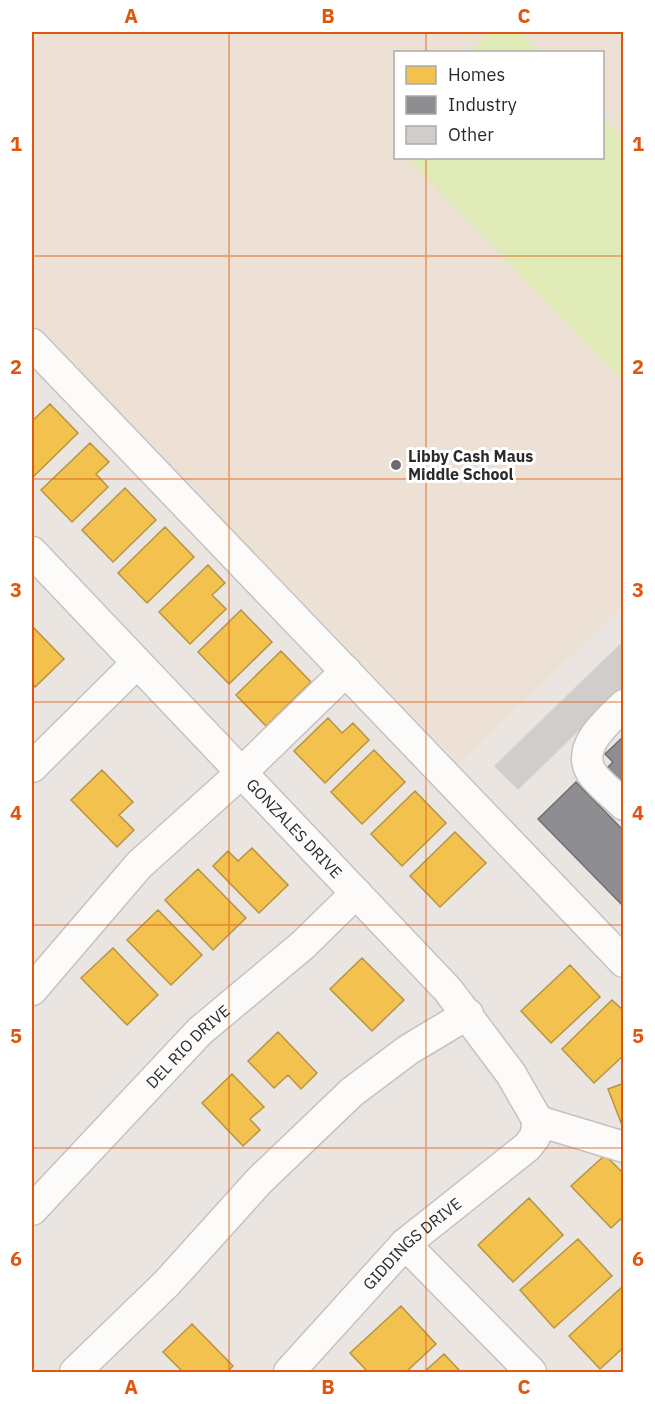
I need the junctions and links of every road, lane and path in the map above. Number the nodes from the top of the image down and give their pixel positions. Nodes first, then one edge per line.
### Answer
1 (32, 344) edge
2 (33, 556) edge
3 (137, 663) junction
4 (346, 671) junction
5 (624, 705) edge
6 (32, 767) edge
7 (241, 773) junction
8 (624, 805) edge
9 (356, 893) junction
10 (624, 962) edge
11 (32, 990) edge
12 (468, 1014) junction
13 (538, 1121) junction
14 (624, 1147) edge
15 (32, 1210) edge
16 (405, 1244) junction
17 (301, 1369) edge
18 (75, 1372) edge
19 (531, 1372) edge

1 - 4 street
2 - 3 street, GONZALES DRIVE
3 - 6 street
3 - 7 street, GONZALES DRIVE
4 - 7 street
4 - 10 street
5 - 8 street
7 - 9 street, GONZALES DRIVE
7 - 11 street
9 - 12 street, GONZALES DRIVE
9 - 15 street, DEL RIO DRIVE
12 - 13 street, GONZALES DRIVE
12 - 18 street
13 - 14 street
13 - 16 street, GIDDINGS DRIVE
16 - 17 street, GIDDINGS DRIVE
16 - 19 street

